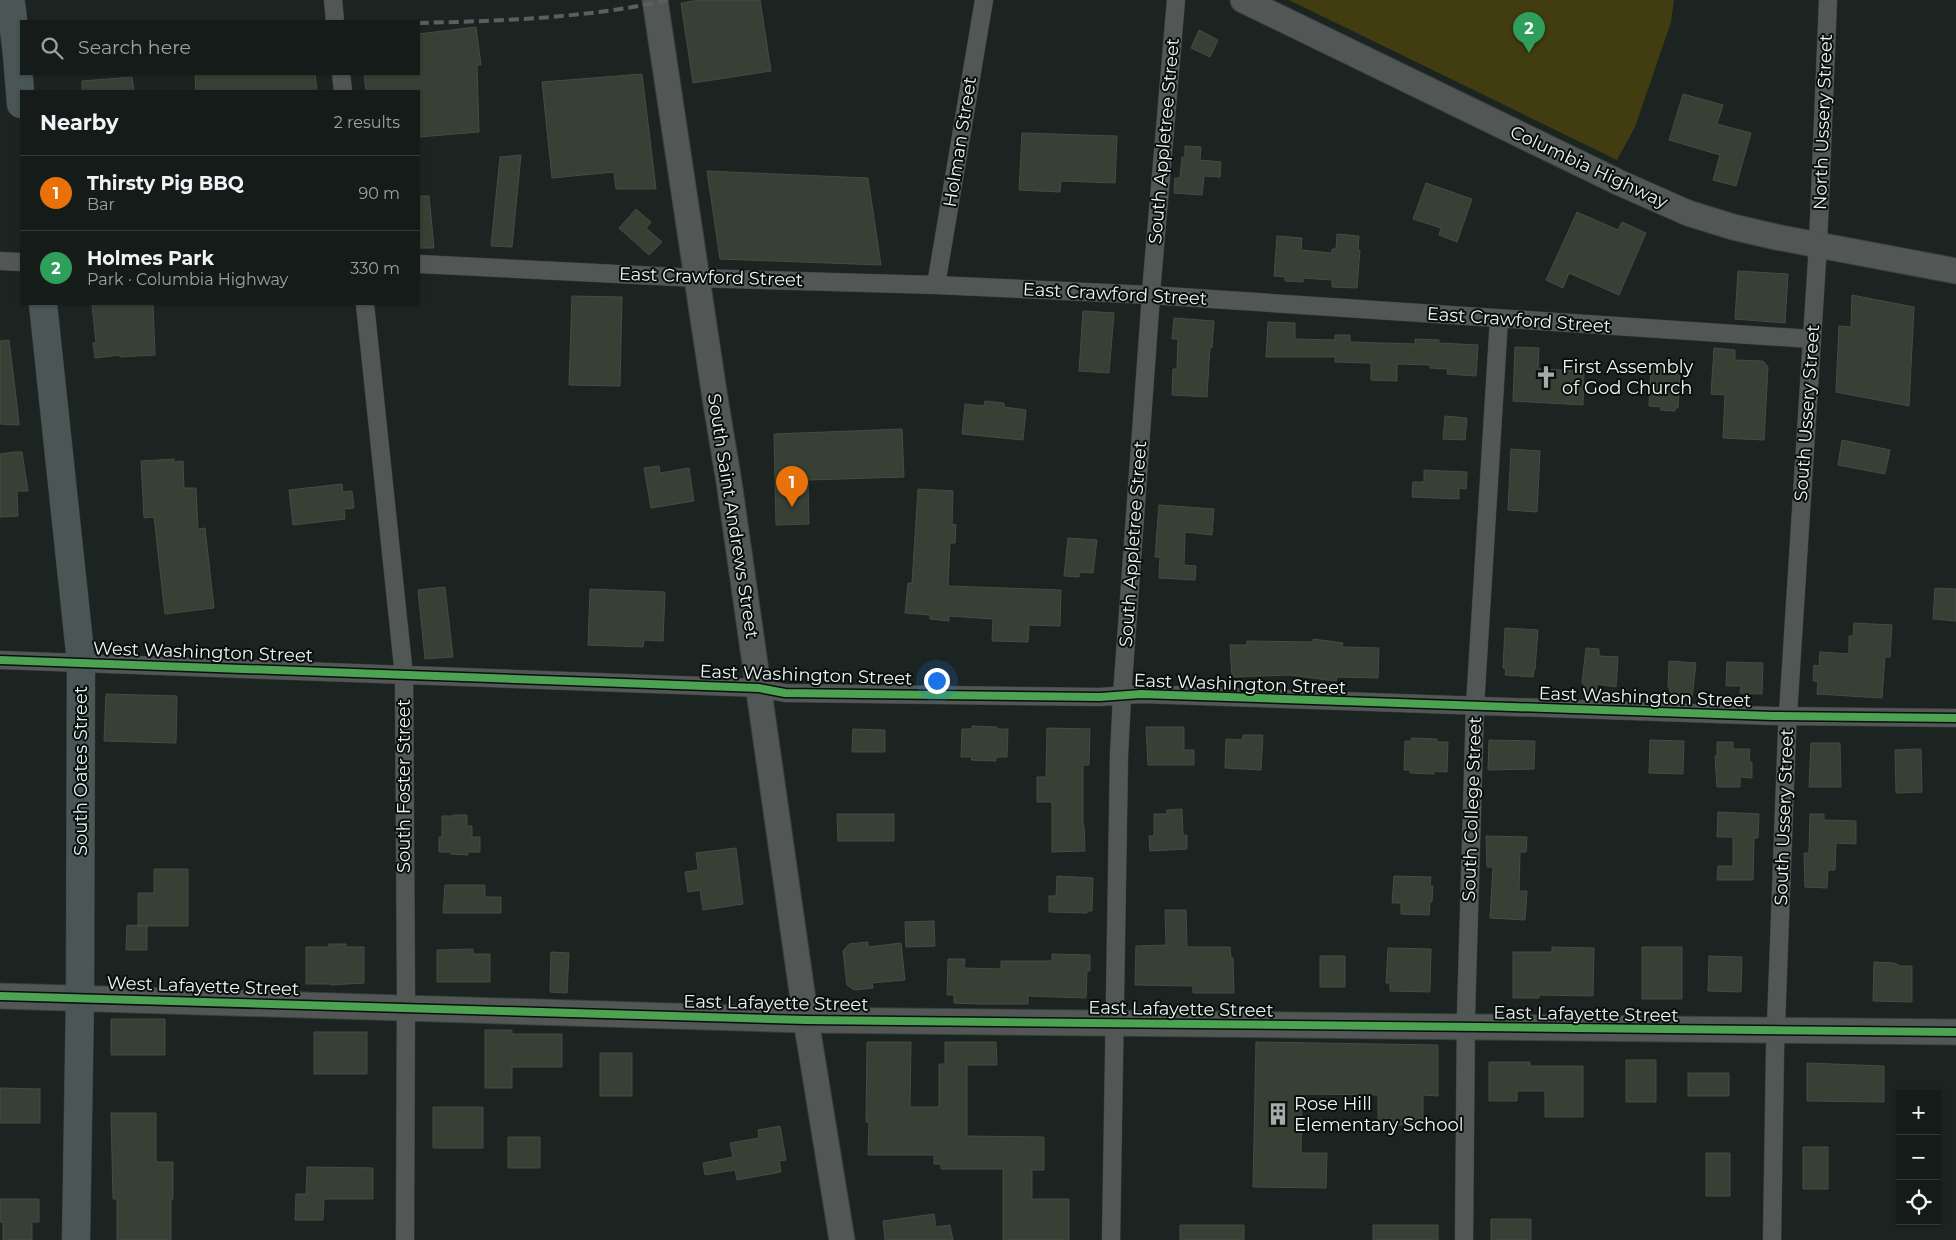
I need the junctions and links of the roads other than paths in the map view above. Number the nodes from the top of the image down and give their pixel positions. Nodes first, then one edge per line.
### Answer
1 (333, 0) edge
2 (655, 0) edge
3 (984, 0) edge
4 (1176, 0) edge
5 (1243, 0) edge
6 (1828, 0) edge
7 (11, 1) edge
8 (335, 20) edge
9 (341, 75) edge
10 (343, 90) edge
11 (20, 92) edge
12 (1818, 245) junction
13 (0, 261) edge
14 (20, 262) edge
15 (420, 264) edge
16 (1956, 271) edge
17 (697, 278) junction
18 (936, 285) junction
19 (1152, 295) junction
20 (43, 305) edge
21 (365, 305) edge
22 (1499, 319) junction
23 (1811, 339) junction
24 (0, 660) edge
25 (81, 662) junction
26 (404, 676) junction
27 (759, 688) junction
28 (1122, 696) junction
29 (1475, 706) junction
30 (1788, 716) junction
31 (1956, 718) edge
32 (0, 996) edge
33 (80, 997) junction
34 (406, 1008) junction
35 (806, 1020) junction
36 (1114, 1023) junction
37 (1466, 1027) junction
38 (1776, 1031) junction
39 (1956, 1032) edge
40 (76, 1240) edge
41 (405, 1240) edge
42 (842, 1240) edge
43 (1111, 1240) edge
44 (1464, 1240) edge
45 (1772, 1240) edge

1 - 8 street
2 - 17 street, South Saint Andrews Street
3 - 18 street, Holman Street
4 - 19 street, South Appletree Street
5 - 12 street, Columbia Highway
6 - 12 street, North Ussery Street
7 - 11 main road, bridge
9 - 10 street
12 - 16 street, Columbia Highway
12 - 23 street, South Ussery Street
13 - 14 street
15 - 17 street, East Crawford Street
17 - 18 street, East Crawford Street
17 - 27 street, South Saint Andrews Street
18 - 19 street, East Crawford Street
19 - 22 street, East Crawford Street
19 - 28 street, South Appletree Street
20 - 25 main road, South Oates Street
21 - 26 street, South Foster Street
22 - 23 street, East Crawford Street
22 - 29 street, South College Street
23 - 30 street, South Ussery Street
24 - 25 street, West Washington Street
25 - 26 street, West Washington Street
25 - 33 main road, South Oates Street
26 - 27 street, East Washington Street
26 - 34 street, South Foster Street
27 - 28 street, East Washington Street
27 - 35 street, South Saint Andrews Street
28 - 29 street, East Washington Street
28 - 36 street, South Appletree Street
29 - 30 street, East Washington Street
29 - 37 street, South College Street
30 - 31 street, East Washington Street
30 - 38 street, South Ussery Street
32 - 33 street, West Lafayette Street
33 - 34 street, West Lafayette Street
33 - 40 main road, South Oates Street
34 - 35 street, East Lafayette Street
34 - 41 street, South Foster Street
35 - 36 street, East Lafayette Street
35 - 42 street, South Saint Andrews Street
36 - 37 street, East Lafayette Street
36 - 43 street, South Appletree Street
37 - 38 street, East Lafayette Street
37 - 44 street, South College Street
38 - 39 street, East Lafayette Street
38 - 45 street, South Ussery Street

